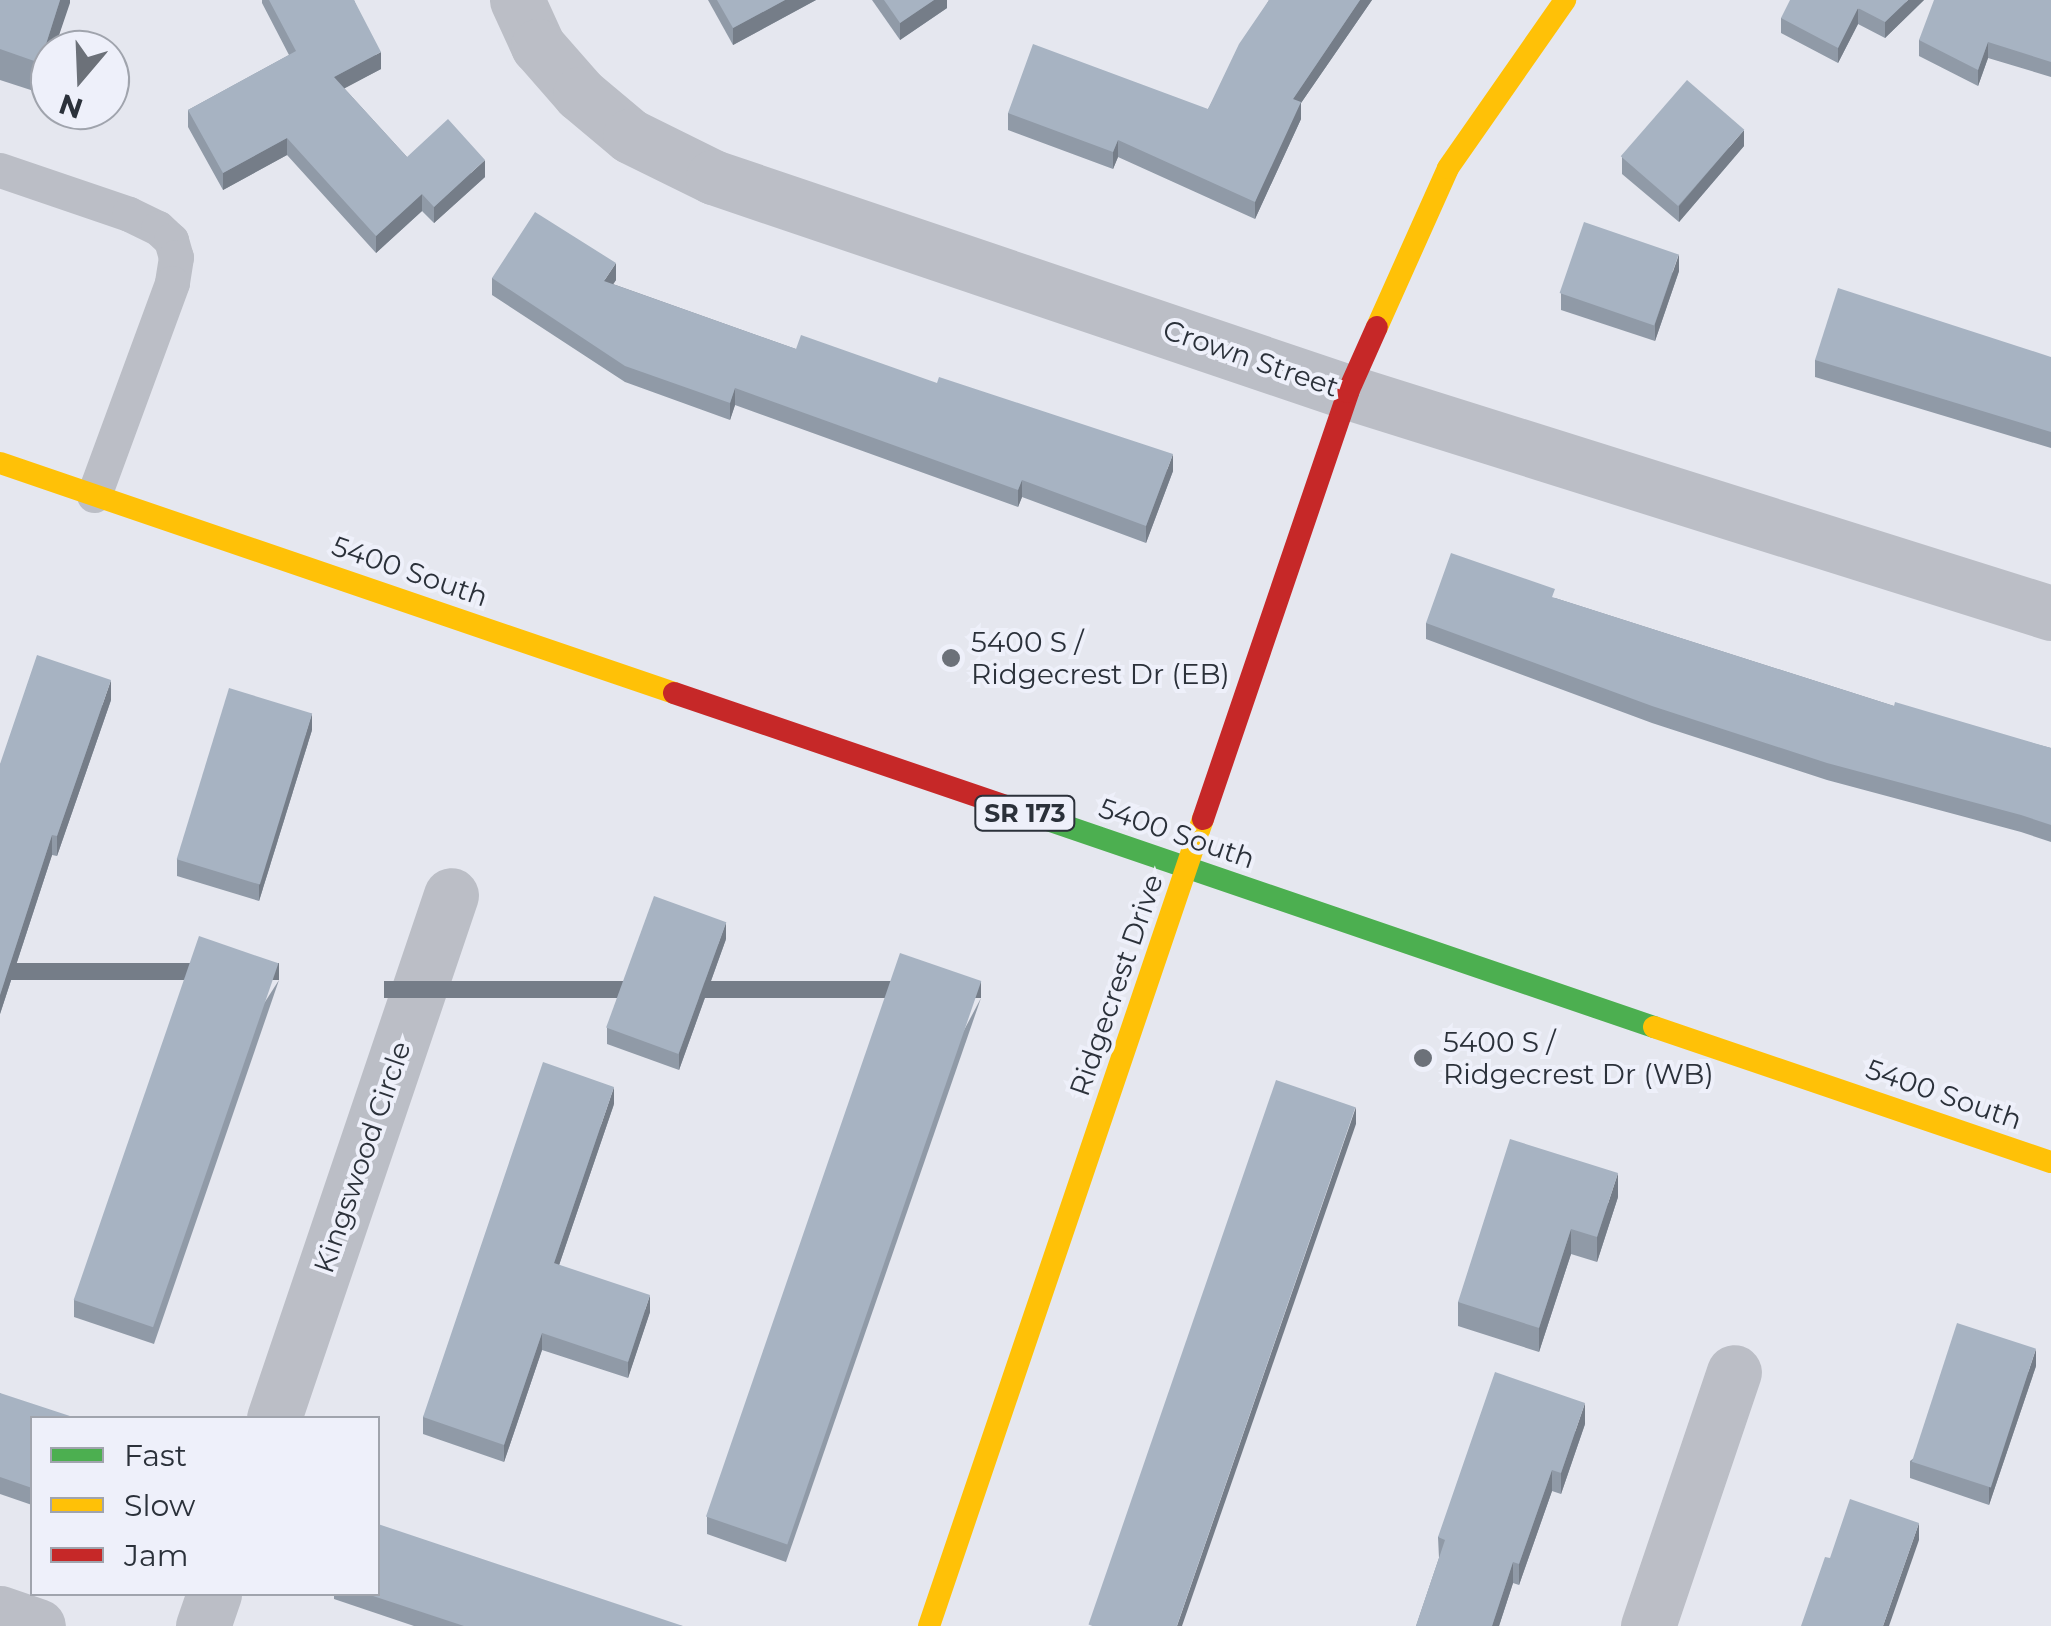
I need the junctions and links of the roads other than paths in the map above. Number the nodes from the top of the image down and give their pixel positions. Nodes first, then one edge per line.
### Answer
1 (517, 0) edge
2 (1566, 0) edge
3 (0, 170) edge
4 (1348, 392) junction
5 (0, 463) edge
6 (94, 495) junction
7 (2051, 612) edge
8 (1188, 868) junction
9 (451, 895) dead end
10 (2051, 1162) edge
11 (1734, 1372) dead end
12 (275, 1416) edge
13 (213, 1596) edge
14 (0, 1613) edge
15 (38, 1626) edge
16 (203, 1626) edge
17 (929, 1626) edge
18 (1648, 1626) edge

1 - 4 street, Crown Street
2 - 4 main road, Ridgecrest Drive
3 - 6 lane
4 - 7 street, Crown Street
4 - 8 main road, Ridgecrest Drive
5 - 6 main road, 5400 South / SR 173
6 - 8 main road, 5400 South / SR 173
8 - 10 main road, 5400 South / SR 173
8 - 17 main road, Ridgecrest Drive
9 - 12 street, Kingswood Circle
11 - 18 street
13 - 16 street
14 - 15 street

